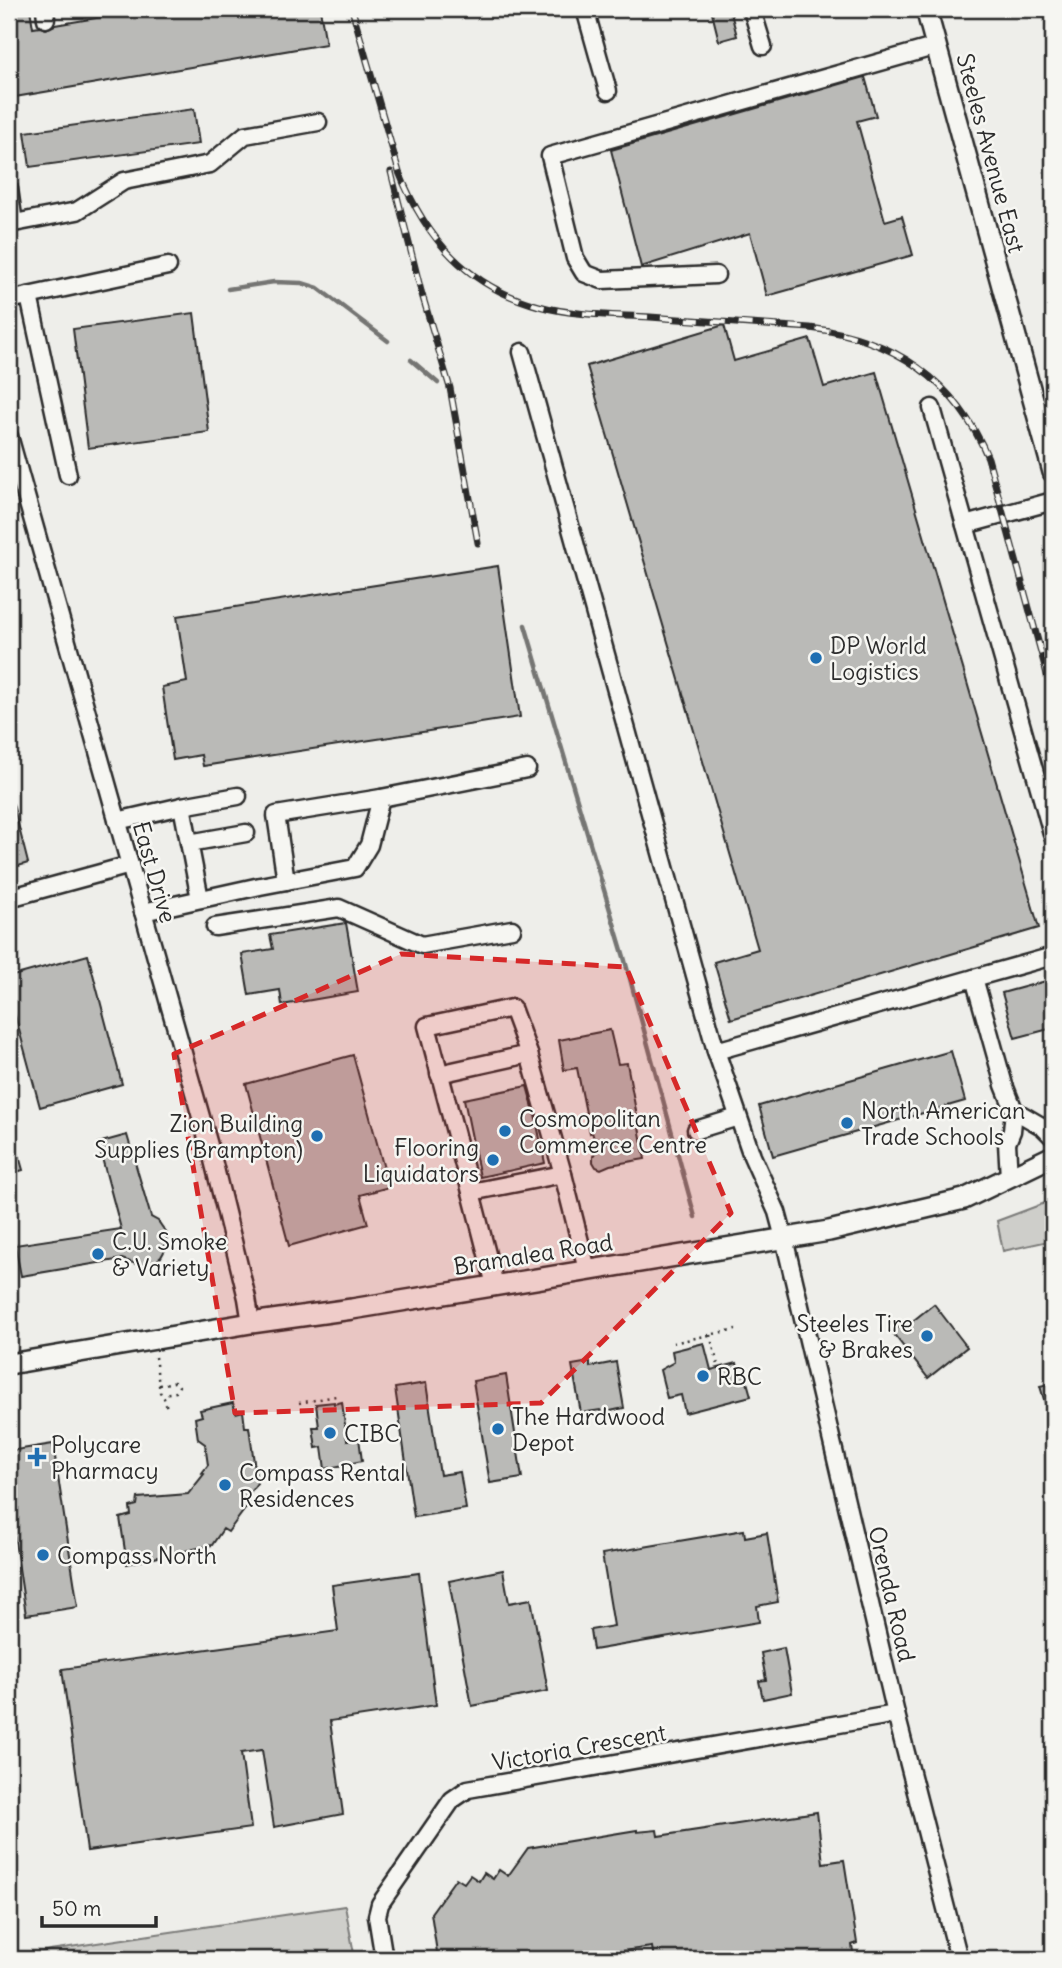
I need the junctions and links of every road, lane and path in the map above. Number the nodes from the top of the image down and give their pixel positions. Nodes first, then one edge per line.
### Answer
1 (585, 9) edge
2 (757, 9) edge
3 (926, 9) edge
4 (763, 46) dead end
5 (937, 46) junction
6 (608, 91) dead end
7 (318, 122) dead end
8 (9, 189) edge
9 (11, 223) edge
10 (168, 266) dead end
11 (716, 275) dead end
12 (29, 296) junction
13 (9, 300) edge
14 (522, 352) dead end
15 (933, 408) dead end
16 (9, 436) edge
17 (1053, 472) edge
18 (68, 475) dead end
19 (14, 477) edge
20 (1053, 501) edge
21 (965, 525) junction
22 (527, 769) dead end
23 (238, 796) dead end
24 (382, 797) junction
25 (182, 806) junction
26 (117, 821) junction
27 (246, 833) dead end
28 (1053, 836) edge
29 (189, 843) junction
30 (130, 865) junction
31 (286, 881) junction
32 (9, 898) edge
33 (200, 899) junction
34 (143, 912) junction
35 (215, 927) dead end
36 (512, 929) dead end
37 (1053, 956) edge
38 (974, 978) junction
39 (716, 1051) junction
40 (529, 1054) junction
41 (439, 1074) junction
42 (1014, 1110) junction
43 (738, 1117) junction
44 (696, 1130) dead end
45 (1053, 1136) edge
46 (1053, 1156) edge
47 (563, 1174) junction
48 (1009, 1177) junction
49 (471, 1192) junction
50 (784, 1238) junction
51 (587, 1270) junction
52 (495, 1285) junction
53 (251, 1323) junction
54 (736, 1329) dead end
55 (710, 1335) junction
56 (153, 1340) junction
57 (673, 1343) dead end
58 (9, 1364) edge
59 (718, 1365) dead end
60 (159, 1385) junction
61 (162, 1394) junction
62 (336, 1396) dead end
63 (299, 1403) dead end
64 (167, 1408) dead end
65 (896, 1714) junction
66 (9, 1909) edge
67 (15, 1959) edge
68 (384, 1959) edge
69 (958, 1959) edge

1 - 6 street
2 - 4 street
3 - 5 main road, Steeles Avenue East
5 - 11 street
5 - 17 main road, Steeles Avenue East
7 - 9 street
8 - 9 street
10 - 12 street
12 - 13 street
12 - 18 street
14 - 39 street, Orenda Road
15 - 21 street
16 - 19 street, East Drive
19 - 26 street, East Drive
20 - 21 street
21 - 28 street
22 - 24 street
23 - 25 street
24 - 31 street
24 - 31 street
25 - 26 street
25 - 29 street
26 - 30 street, East Drive
27 - 29 street
29 - 33 street
30 - 32 street
30 - 34 street, East Drive
31 - 33 street
33 - 34 street
34 - 53 street, East Drive
35 - 36 street
37 - 38 street
38 - 39 street
38 - 42 street
39 - 43 street, Orenda Road
40 - 41 street
40 - 41 street
40 - 47 street
41 - 49 street
42 - 45 street
42 - 48 street
43 - 44 street
43 - 50 street, Orenda Road
46 - 48 main road, Bramalea Road
47 - 49 street
47 - 51 street
48 - 50 main road, Bramalea Road
49 - 52 street
50 - 51 main road, Bramalea Road
50 - 65 street, Orenda Road
51 - 52 main road, Bramalea Road
52 - 53 main road, Bramalea Road
53 - 56 main road, Bramalea Road
54 - 55 path
55 - 57 path
55 - 59 path
56 - 58 main road, Bramalea Road
56 - 60 path
60 - 61 path
60 - 61 path
61 - 64 path
62 - 63 path
65 - 68 street, Victoria Crescent
65 - 69 street, Orenda Road
66 - 67 path

